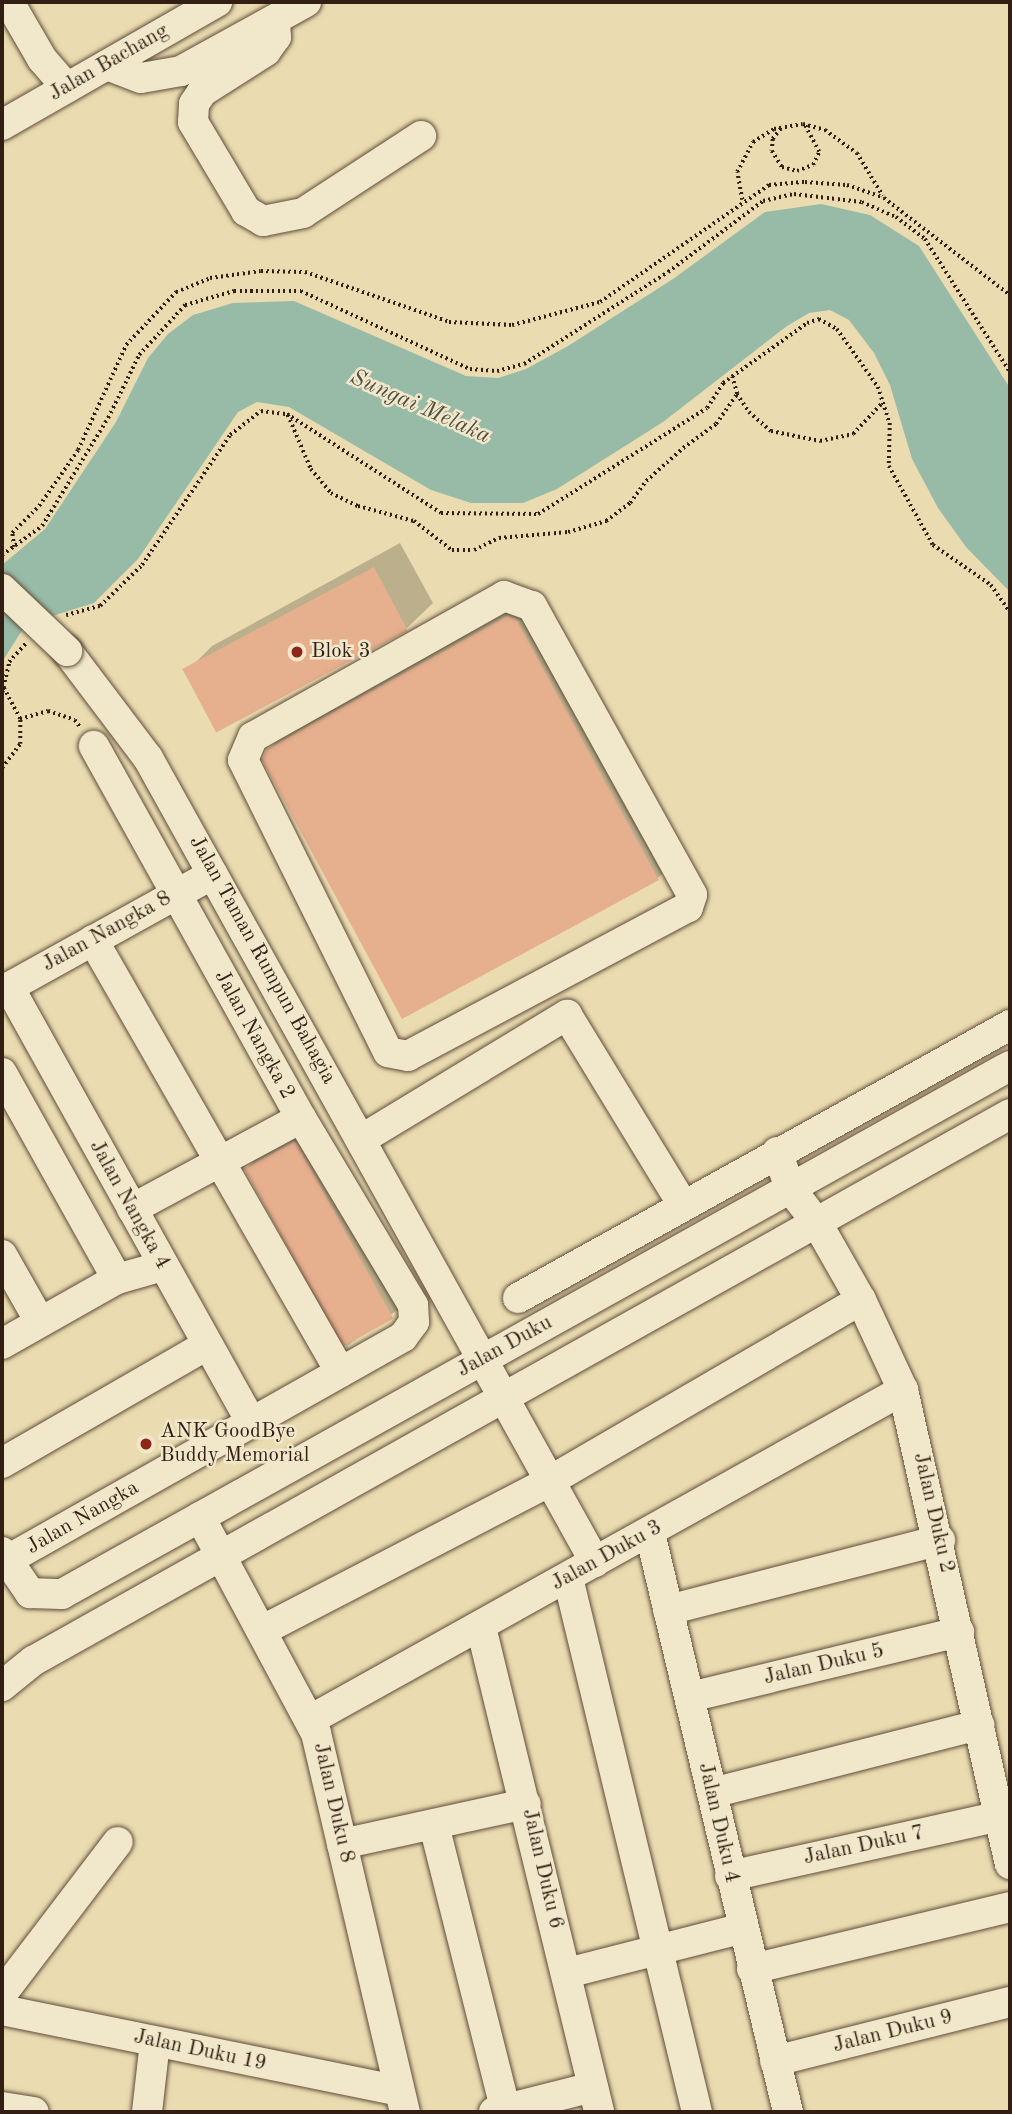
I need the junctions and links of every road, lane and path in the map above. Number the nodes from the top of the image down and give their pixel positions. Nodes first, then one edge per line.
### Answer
1 (9, 2) edge
2 (217, 2) edge
3 (306, 2) edge
4 (275, 20) junction
5 (107, 65) junction
6 (67, 88) junction
7 (803, 124) junction
8 (2, 125) edge
9 (783, 128) junction
10 (421, 136) dead end
11 (884, 198) junction
12 (742, 200) junction
13 (1010, 295) edge
14 (1010, 372) edge
15 (732, 377) junction
16 (737, 394) junction
17 (883, 402) junction
18 (286, 414) junction
19 (14, 547) junction
20 (2, 555) edge
21 (2, 589) edge
22 (1010, 612) edge
23 (60, 616) dead end
24 (31, 637) dead end
25 (3, 687) edge
26 (2, 693) edge
27 (20, 719) junction
28 (94, 746) joint
29 (2, 768) edge
30 (213, 874) junction
31 (176, 894) junction
32 (93, 940) junction
33 (534, 988) junction
34 (5, 989) edge
35 (556, 1022) junction
36 (1010, 1025) edge
37 (1008, 1071) edge
38 (2, 1073) edge
39 (1010, 1114) edge
40 (301, 1118) junction
41 (362, 1139) junction
42 (777, 1152) junction
43 (220, 1162) junction
44 (790, 1188) junction
45 (683, 1205) junction
46 (132, 1209) junction
47 (817, 1223) junction
48 (2, 1255) edge
49 (163, 1266) junction
50 (117, 1279) junction
51 (518, 1298) dead end
52 (861, 1300) junction
53 (40, 1322) junction
54 (414, 1322) joint
55 (2, 1344) edge
56 (207, 1345) junction
57 (484, 1359) junction
58 (340, 1372) junction
59 (903, 1390) junction
60 (504, 1395) junction
61 (251, 1422) junction
62 (2, 1462) edge
63 (548, 1482) junction
64 (200, 1517) junction
65 (650, 1533) junction
66 (940, 1540) junction
67 (223, 1556) junction
68 (4, 1559) edge
69 (595, 1562) junction
70 (568, 1578) junction
71 (668, 1609) junction
72 (481, 1627) junction
73 (263, 1630) junction
74 (959, 1632) junction
75 (2, 1686) edge
76 (690, 1697) junction
77 (310, 1720) junction
78 (979, 1724) junction
79 (712, 1793) junction
80 (526, 1804) junction
81 (997, 1817) junction
82 (434, 1825) junction
83 (118, 1842) dead end
84 (342, 1844) junction
85 (1010, 1864) edge
86 (730, 1875) junction
87 (1010, 1907) edge
88 (743, 1928) junction
89 (659, 1952) junction
90 (752, 1969) junction
91 (567, 1973) junction
92 (3, 1995) edge
93 (1010, 2002) edge
94 (155, 2042) junction
95 (775, 2061) junction
96 (596, 2100) edge
97 (402, 2102) edge
98 (2, 2107) edge
99 (501, 2111) edge
100 (34, 2112) edge
101 (147, 2112) edge
102 (697, 2112) edge
103 (788, 2112) edge

1 - 6 street
2 - 5 street, Jalan Bachang
3 - 4 street
4 - 5 street
4 - 10 street
5 - 6 street, Jalan Bachang
6 - 8 street, Jalan Bachang
7 - 9 path
7 - 9 path
7 - 11 path
9 - 12 path
11 - 12 path
11 - 13 path
12 - 19 path
14 - 19 path
15 - 16 path
15 - 17 path
15 - 18 path
16 - 17 path
16 - 18 path
17 - 22 path
18 - 23 path
19 - 20 path
21 - 30 street, Jalan Taman Rumpun Bahagia, bridge
24 - 25 path
25 - 26 path
25 - 27 path
27 - 28 path
27 - 29 path
28 - 31 street, Jalan Nangka 2
30 - 31 street, Jalan Nangka 8
30 - 41 street, Jalan Taman Rumpun Bahagia
31 - 32 street, Jalan Nangka 8
31 - 40 street, Jalan Nangka 2
32 - 34 street, Jalan Nangka 8
32 - 43 street
33 - 33 street
33 - 35 street
34 - 46 street, Jalan Nangka 4
35 - 41 street
35 - 45 street
36 - 42 street
37 - 44 street, Jalan Duku
38 - 50 street
39 - 47 street
40 - 43 street
40 - 54 street, Jalan Nangka 2
41 - 57 street, Jalan Taman Rumpun Bahagia
42 - 44 street, Jalan Duku 2
42 - 45 street
43 - 46 street
43 - 58 street
44 - 47 street, Jalan Duku 2
44 - 57 street, Jalan Duku
45 - 51 street
46 - 49 street, Jalan Nangka 4
47 - 52 street, Jalan Duku 2
47 - 60 street
48 - 53 street
49 - 50 street
49 - 56 street, Jalan Nangka 4
50 - 53 street
52 - 59 street, Jalan Duku 2
52 - 63 street
53 - 55 street
54 - 58 street, Jalan Nangka
56 - 61 street, Jalan Nangka 4
56 - 62 street
57 - 60 street, Jalan Taman Rumpun Bahagia
57 - 64 street, Jalan Duku
58 - 61 street, Jalan Nangka
59 - 65 street, Jalan Duku 3
59 - 66 street, Jalan Duku 2
60 - 63 street, Jalan Taman Rumpun Bahagia
60 - 67 street
61 - 68 street, Jalan Nangka
63 - 69 street, Jalan Taman Rumpun Bahagia
63 - 73 street
64 - 67 street, Jalan Duku 8
64 - 68 street, Jalan Duku
65 - 69 street, Jalan Duku 3
65 - 71 street, Jalan Duku 4
66 - 71 street
66 - 74 street, Jalan Duku 2
67 - 73 street, Jalan Duku 8
67 - 75 street
69 - 70 street, Jalan Duku 3
70 - 72 street, Jalan Duku 3
70 - 89 street
71 - 76 street, Jalan Duku 4
72 - 77 street, Jalan Duku 3
72 - 80 street, Jalan Duku 6
73 - 77 street, Jalan Duku 8
74 - 76 street, Jalan Duku 5
74 - 78 street, Jalan Duku 2
76 - 79 street, Jalan Duku 4
77 - 84 street, Jalan Duku 8
78 - 79 street
78 - 81 street, Jalan Duku 2
79 - 86 street, Jalan Duku 4
80 - 82 street
80 - 91 street, Jalan Duku 6
81 - 85 street, Jalan Duku 2
81 - 86 street, Jalan Duku 7
82 - 84 street
82 - 99 street
83 - 92 street
84 - 97 street, Jalan Duku 8
86 - 88 street, Jalan Duku 4
87 - 90 street
88 - 89 street
88 - 90 street, Jalan Duku 4
89 - 91 street
89 - 102 street
90 - 95 street, Jalan Duku 4
91 - 96 street, Jalan Duku 6
92 - 94 street, Jalan Duku 19
93 - 95 street, Jalan Duku 9
94 - 97 street, Jalan Duku 19
94 - 101 street
95 - 103 street, Jalan Duku 4
96 - 99 street
98 - 100 street

